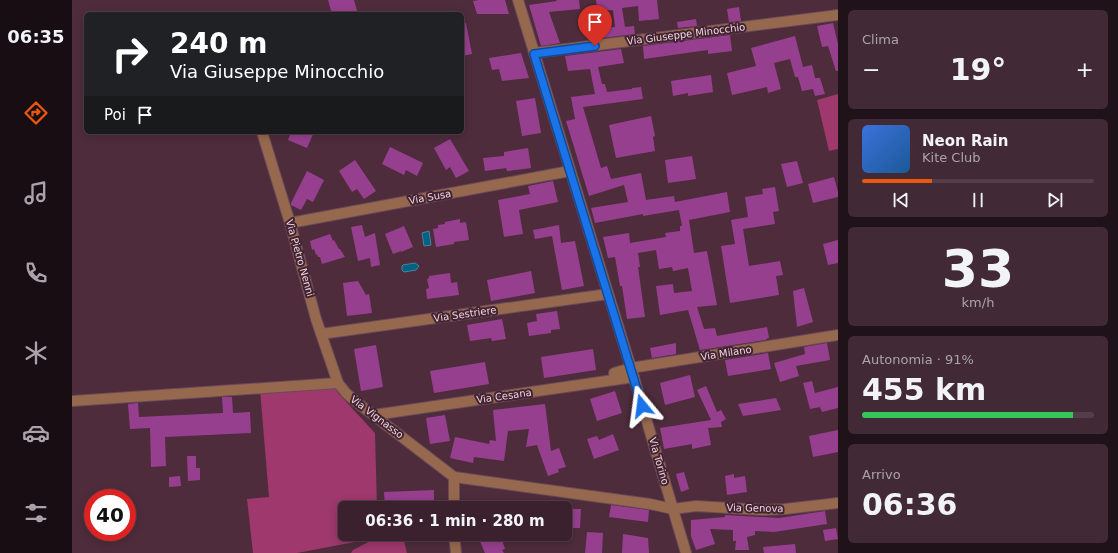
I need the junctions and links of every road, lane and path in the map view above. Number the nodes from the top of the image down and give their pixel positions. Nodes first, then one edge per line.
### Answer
1 (518, 0) edge
2 (838, 16) edge
3 (534, 54) junction
4 (263, 134) edge
5 (570, 171) junction
6 (290, 223) junction
7 (608, 294) junction
8 (321, 334) junction
9 (838, 335) edge
10 (633, 372) junction
11 (614, 373) dead end
12 (338, 383) junction
13 (72, 401) edge
14 (374, 415) junction
15 (454, 477) junction
16 (454, 501) edge
17 (838, 503) edge
18 (673, 509) junction
19 (455, 541) edge
20 (456, 553) edge
21 (686, 553) edge

1 - 3 street, Via Torino
2 - 3 street, Via Giuseppe Minocchio
3 - 5 street, Via Torino
4 - 6 street, Via Pietro Nenni
5 - 6 street, Via Susa
5 - 7 street, Via Torino
6 - 8 street, Via Pietro Nenni
7 - 8 street, Via Sestriere
7 - 10 street, Via Torino
8 - 12 street, Via Pietro Nenni
9 - 10 street, Via Milano
10 - 11 street, Via Milano
10 - 14 street, Via Cesana
10 - 18 street, Via Torino
12 - 13 street
12 - 14 street, Via Vignasso
14 - 15 street, Via Vignasso
15 - 16 street
15 - 18 street, Via Vignasso
17 - 18 street, Via Genova
18 - 21 street, Via Torino
19 - 20 street

